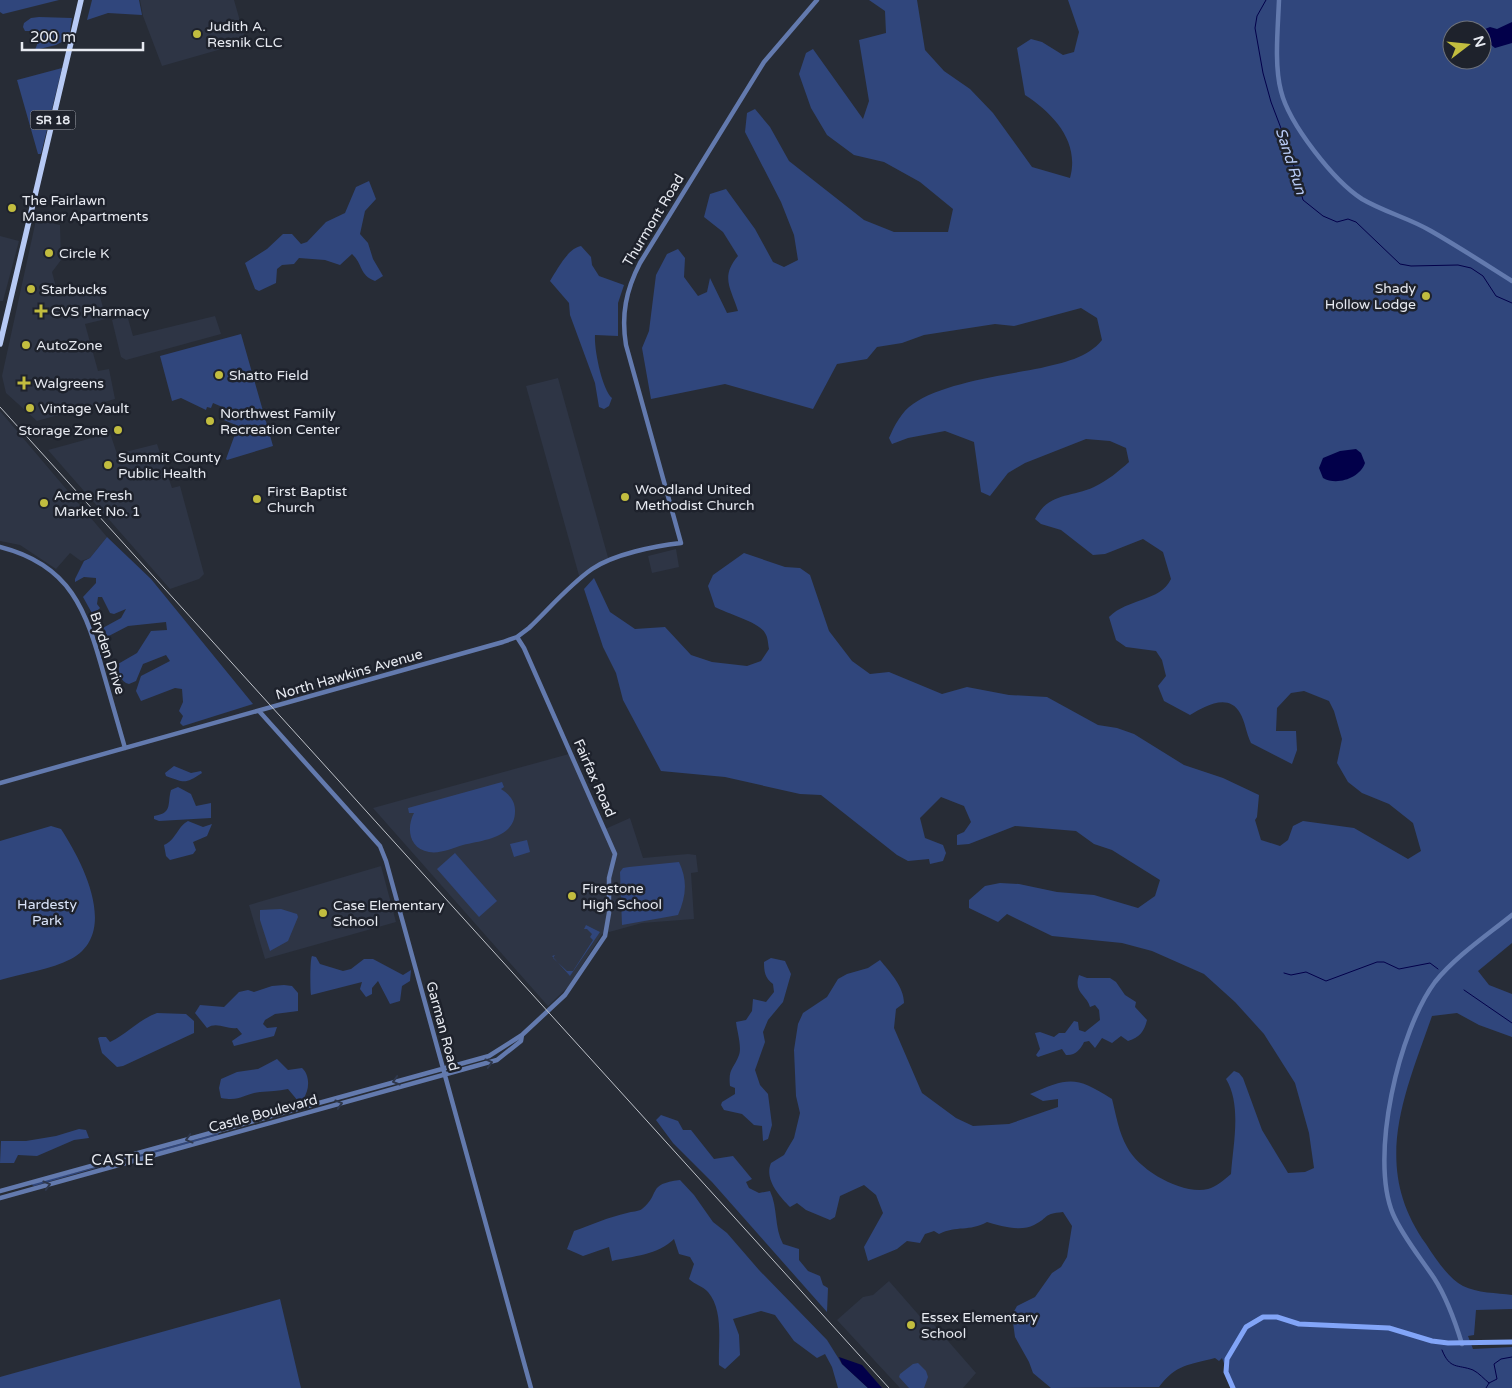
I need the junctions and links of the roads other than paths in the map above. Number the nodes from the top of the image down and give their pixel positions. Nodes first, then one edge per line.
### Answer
1 (81, 0) edge
2 (817, 0) edge
3 (1280, 0) edge
4 (1512, 281) edge
5 (3, 318) edge
6 (0, 344) edge
7 (681, 543) joint
8 (0, 547) edge
9 (517, 637) junction
10 (259, 711) junction
11 (125, 748) junction
12 (0, 783) edge
13 (1512, 915) edge
14 (604, 936) joint
15 (522, 1035) junction
16 (443, 1068) junction
17 (444, 1074) junction
18 (0, 1191) edge
19 (0, 1198) edge
20 (1512, 1342) edge
21 (1462, 1344) junction
22 (531, 1388) edge
23 (1233, 1388) edge

1 - 5 main road, SR 18
2 - 7 street, Thurmont Road
3 - 4 street
5 - 6 main road, SR 18
7 - 9 street, North Hawkins Avenue
8 - 11 street, Bryden Drive
9 - 10 street, North Hawkins Avenue
9 - 14 street, Fairfax Road
10 - 11 street, North Hawkins Avenue
10 - 16 street, Garman Road
11 - 12 street, North Hawkins Avenue
13 - 21 street
14 - 15 street, Castle Boulevard
15 - 16 street, Castle Boulevard
17 -> 15 street, Castle Boulevard
16 - 17 street, Garman Road
16 -> 18 street, Castle Boulevard
19 -> 17 street, Castle Boulevard
17 - 22 street, Garman Road
20 - 21 main road
21 - 23 main road

